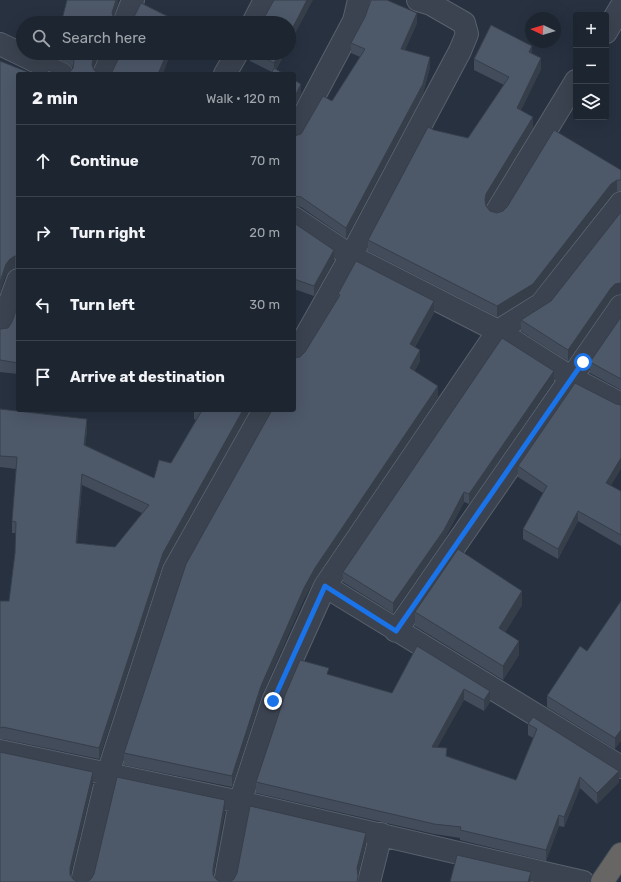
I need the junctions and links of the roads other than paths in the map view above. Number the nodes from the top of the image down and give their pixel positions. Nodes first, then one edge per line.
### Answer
1 (134, 0) edge
2 (265, 0) edge
3 (359, 0) edge
4 (418, 0) edge
5 (621, 7) edge
6 (127, 16) edge
7 (257, 16) edge
8 (609, 27) edge
9 (0, 44) edge
10 (16, 52) edge
11 (33, 60) edge
12 (110, 60) edge
13 (233, 60) edge
14 (58, 72) edge
15 (105, 72) edge
16 (226, 72) edge
17 (574, 84) edge
18 (296, 130) edge
19 (621, 203) edge
20 (497, 211) edge
21 (296, 219) edge
22 (351, 256) junction
23 (16, 285) edge
24 (621, 306) edge
25 (0, 329) edge
26 (498, 331) junction
27 (296, 353) edge
28 (572, 378) junction
29 (621, 404) edge
30 (263, 412) edge
31 (325, 586) junction
32 (396, 631) junction
33 (0, 751) edge
34 (621, 767) edge
35 (108, 773) junction
36 (240, 802) junction
37 (381, 834) junction
38 (621, 854) edge
39 (82, 882) edge
40 (225, 882) edge
41 (369, 882) edge
42 (583, 882) edge
43 (602, 882) edge

1 - 6 street
2 - 7 street
3 - 18 street
4 - 22 street
5 - 8 street
9 - 10 street
11 - 14 street
12 - 15 street
13 - 16 street
17 - 20 street
19 - 26 street
21 - 22 street
22 - 26 street
22 - 27 street
23 - 25 street
24 - 28 street
26 - 28 street
26 - 31 street
28 - 29 street
28 - 32 street
30 - 35 street
31 - 32 street
31 - 36 street
32 - 34 street
33 - 35 street
35 - 36 street
35 - 39 street
36 - 37 street
36 - 40 street
37 - 41 street
37 - 42 street
38 - 43 highway

